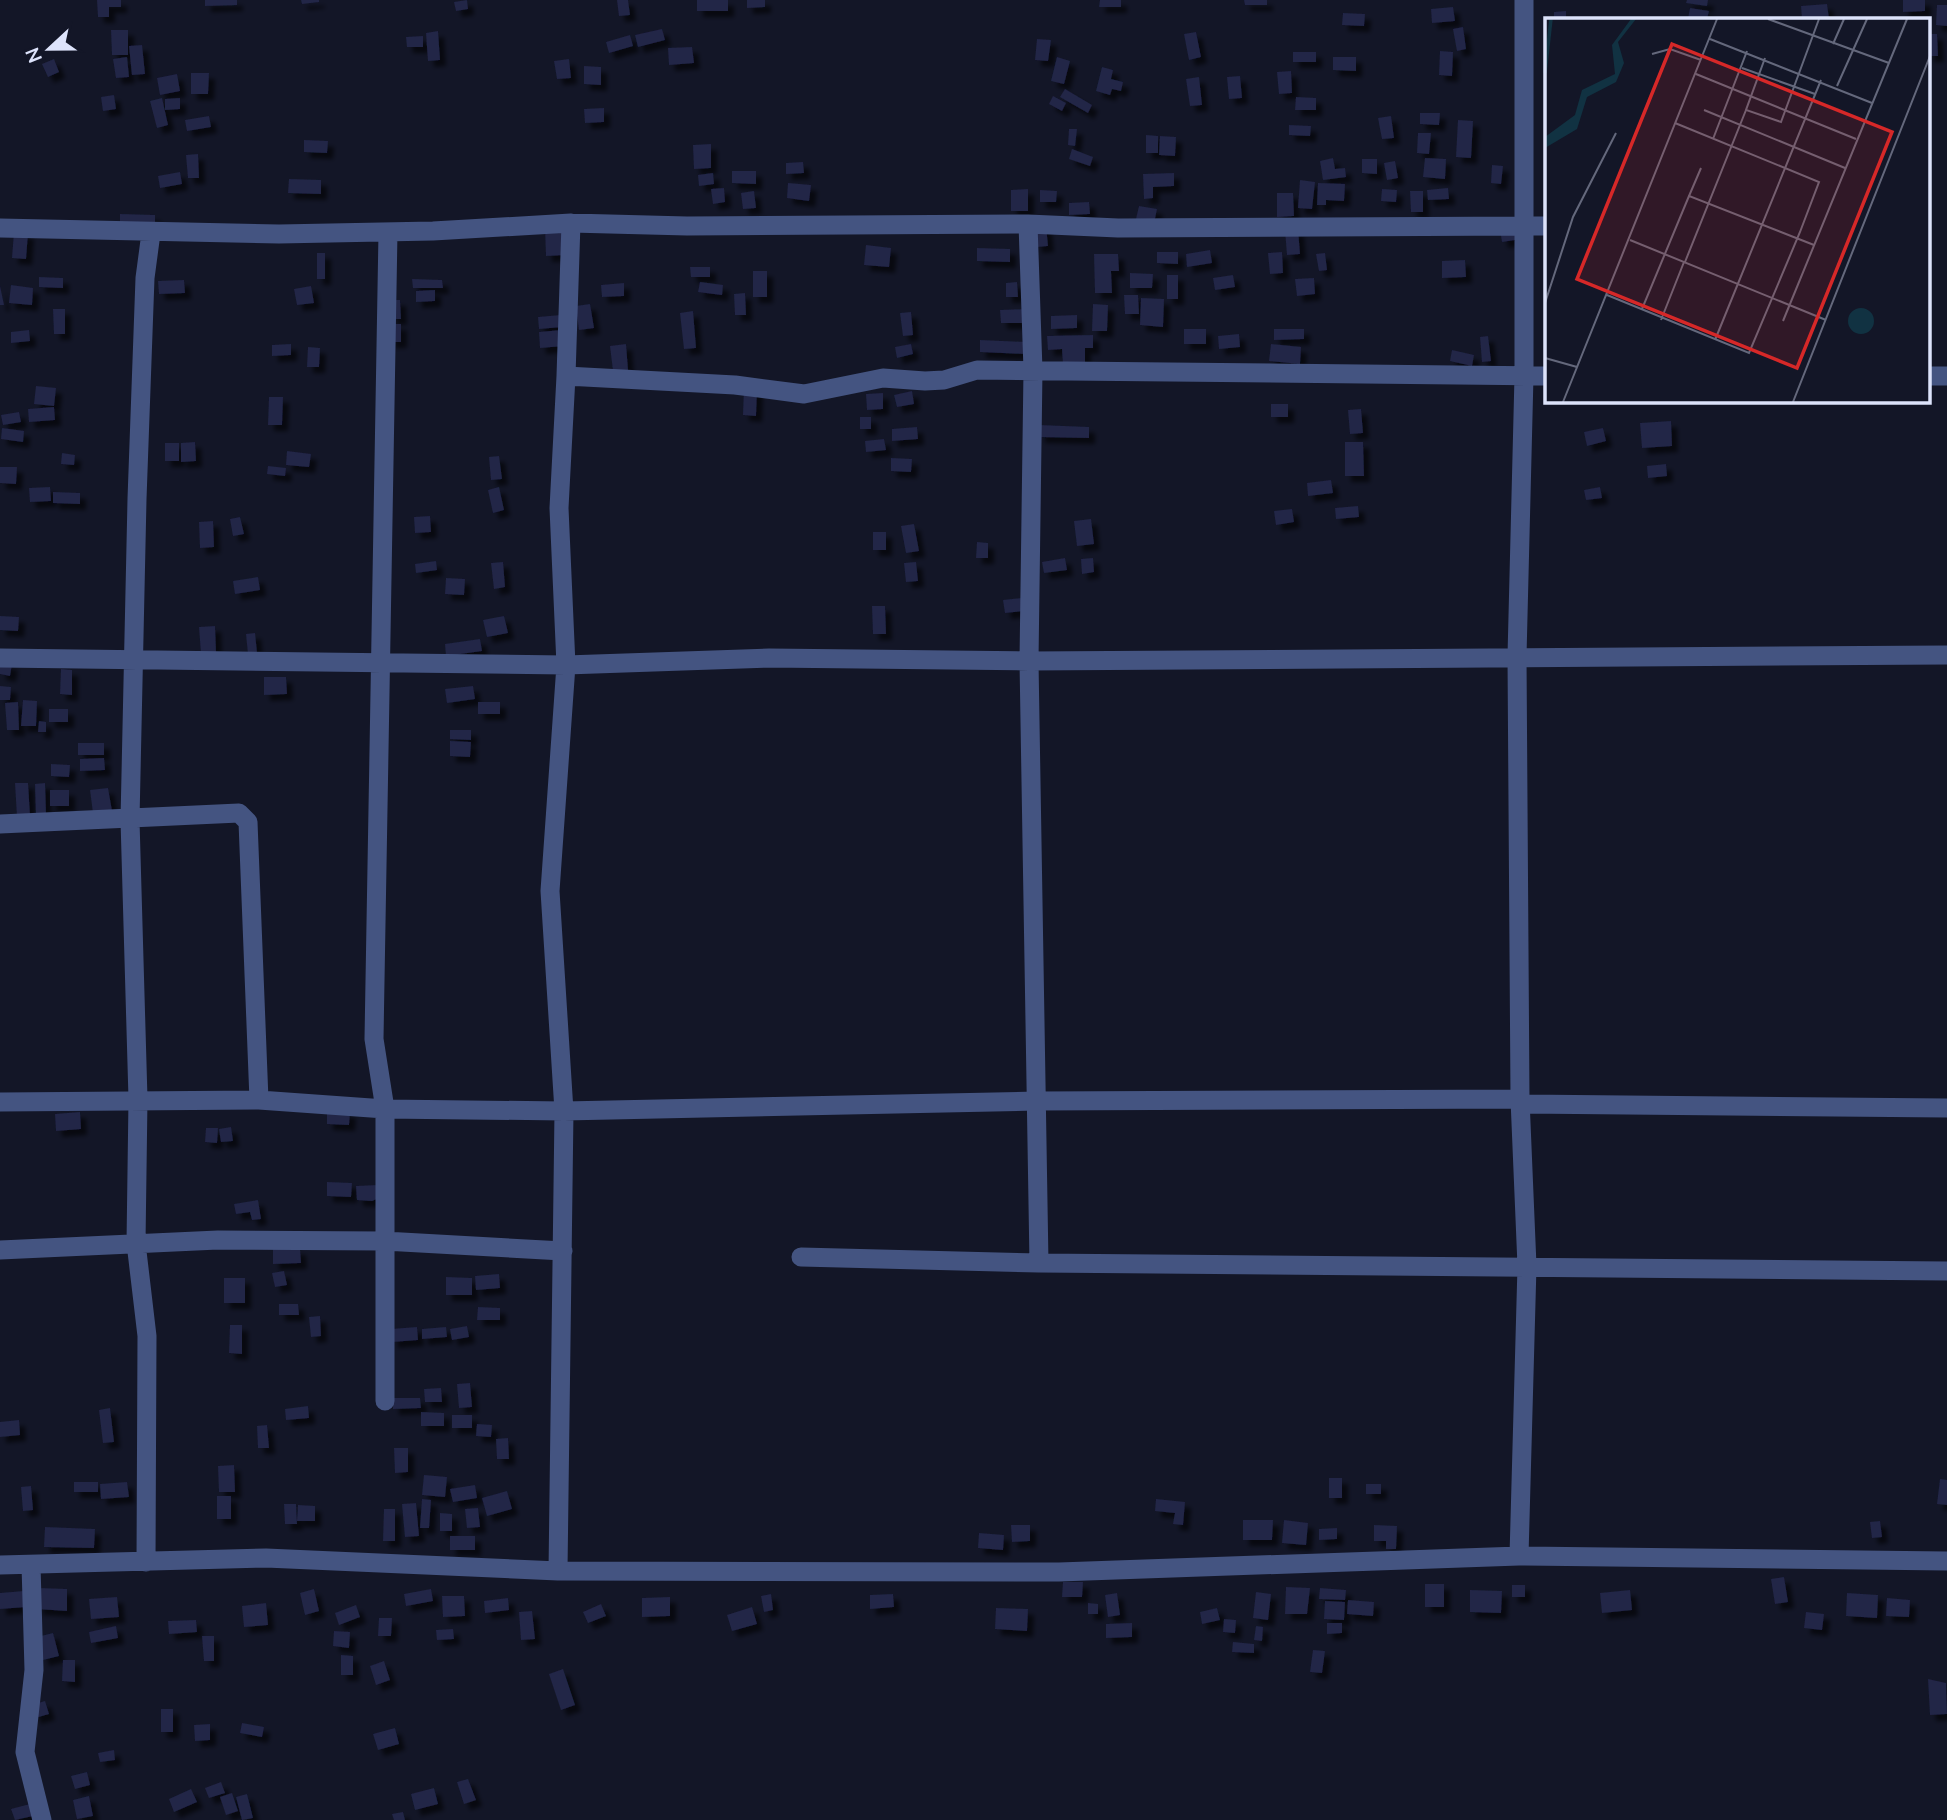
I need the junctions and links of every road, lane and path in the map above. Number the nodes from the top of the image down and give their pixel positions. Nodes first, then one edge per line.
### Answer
1 (1524, 0) edge
2 (572, 223) junction
3 (1028, 224) junction
4 (1523, 225) junction
5 (1545, 226) edge
6 (0, 228) edge
7 (387, 232) junction
8 (151, 233) junction
9 (1033, 370) junction
10 (566, 376) junction
11 (1524, 376) junction
12 (1545, 376) edge
13 (1947, 655) edge
14 (1517, 656) junction
15 (0, 658) edge
16 (134, 660) junction
17 (1029, 661) junction
18 (382, 662) junction
19 (566, 666) junction
20 (130, 820) junction
21 (0, 824) edge
22 (138, 1099) junction
23 (259, 1100) junction
24 (1037, 1101) junction
25 (0, 1102) edge
26 (1520, 1102) junction
27 (1947, 1108) edge
28 (385, 1110) junction
29 (564, 1111) junction
30 (384, 1241) junction
31 (136, 1243) junction
32 (0, 1250) edge
33 (562, 1251) junction
34 (801, 1257) dead end
35 (1039, 1263) junction
36 (1527, 1266) junction
37 (1947, 1270) edge
38 (385, 1402) dead end
39 (1519, 1556) junction
40 (1947, 1561) edge
41 (146, 1562) junction
42 (31, 1564) junction
43 (0, 1565) edge
44 (558, 1571) junction
45 (42, 1820) edge

1 - 4 street
2 - 3 street
2 - 7 street
2 - 10 street
3 - 4 street
3 - 9 street
4 - 5 street
4 - 11 street
6 - 8 street
7 - 8 street
7 - 18 street
8 - 16 street
9 - 10 street
9 - 11 street
9 - 17 street
10 - 19 street
11 - 12 street
11 - 14 street
13 - 14 street
14 - 17 street
14 - 26 street
15 - 16 street
16 - 18 street
16 - 20 street
17 - 19 street
17 - 24 street
18 - 19 street
18 - 28 street
19 - 29 street
20 - 21 street
20 - 22 street
20 - 23 street
22 - 23 street
22 - 25 street
22 - 31 street
23 - 28 street
24 - 26 street
24 - 29 street
24 - 35 street
26 - 27 street
26 - 36 street
28 - 29 street
28 - 30 street
29 - 33 street
30 - 31 street
30 - 33 street
30 - 38 street
31 - 32 street
31 - 41 street
33 - 44 street
34 - 35 street
35 - 36 street
36 - 37 street
36 - 39 street
39 - 40 street
39 - 44 street
41 - 42 street
41 - 44 street
42 - 43 street
42 - 45 street

